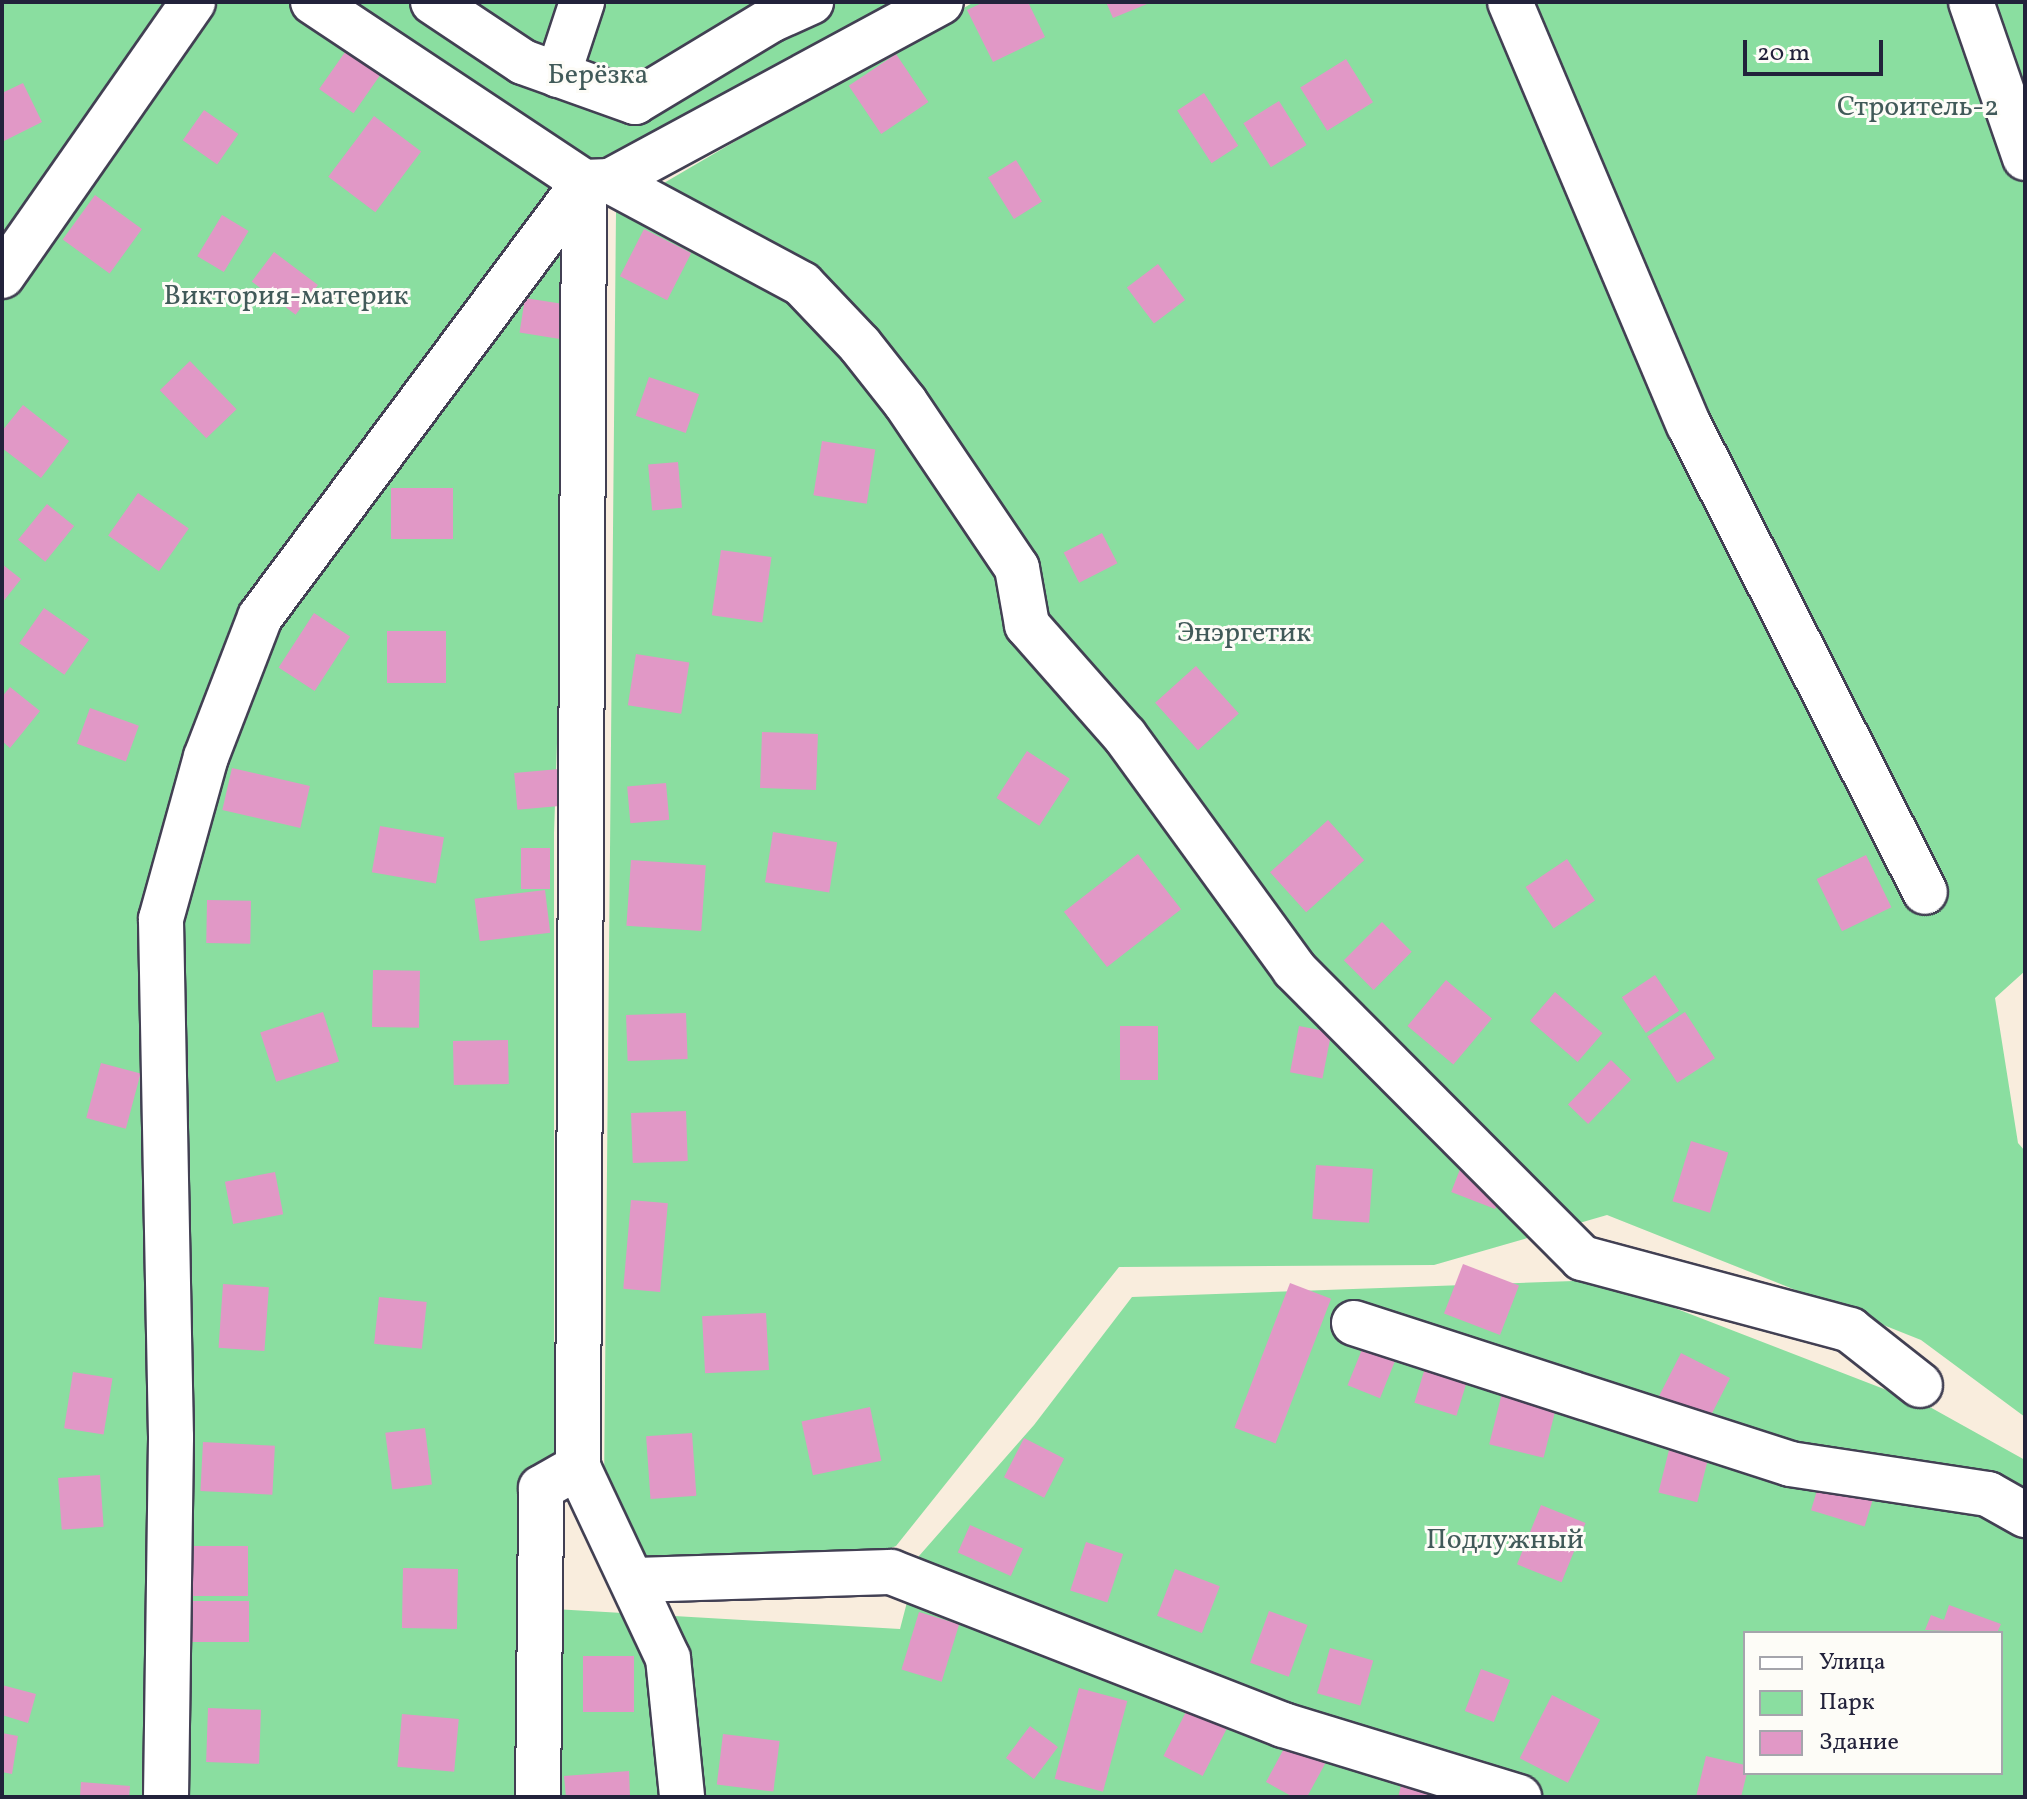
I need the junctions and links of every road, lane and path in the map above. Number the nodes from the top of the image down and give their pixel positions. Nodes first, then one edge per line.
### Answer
1 (193, 2) edge
2 (313, 2) edge
3 (433, 2) edge
4 (582, 2) edge
5 (811, 2) edge
6 (941, 2) edge
7 (1510, 2) edge
8 (1971, 2) edge
9 (558, 75) junction
10 (2025, 158) edge
11 (597, 182) junction
12 (2, 276) edge
13 (1925, 892) dead end
14 (1354, 1323) dead end
15 (1920, 1385) dead end
16 (578, 1467) junction
17 (2025, 1515) edge
18 (634, 1580) junction
19 (166, 1797) edge
20 (538, 1797) edge
21 (682, 1797) edge
22 (1519, 1797) edge

1 - 12 lane
2 - 11 lane
3 - 9 lane
4 - 9 lane
5 - 9 lane
6 - 11 lane
7 - 13 lane
8 - 10 lane
11 - 15 lane
11 - 16 lane
11 - 19 lane
14 - 17 lane
16 - 18 lane
16 - 20 lane
18 - 21 lane
18 - 22 lane

